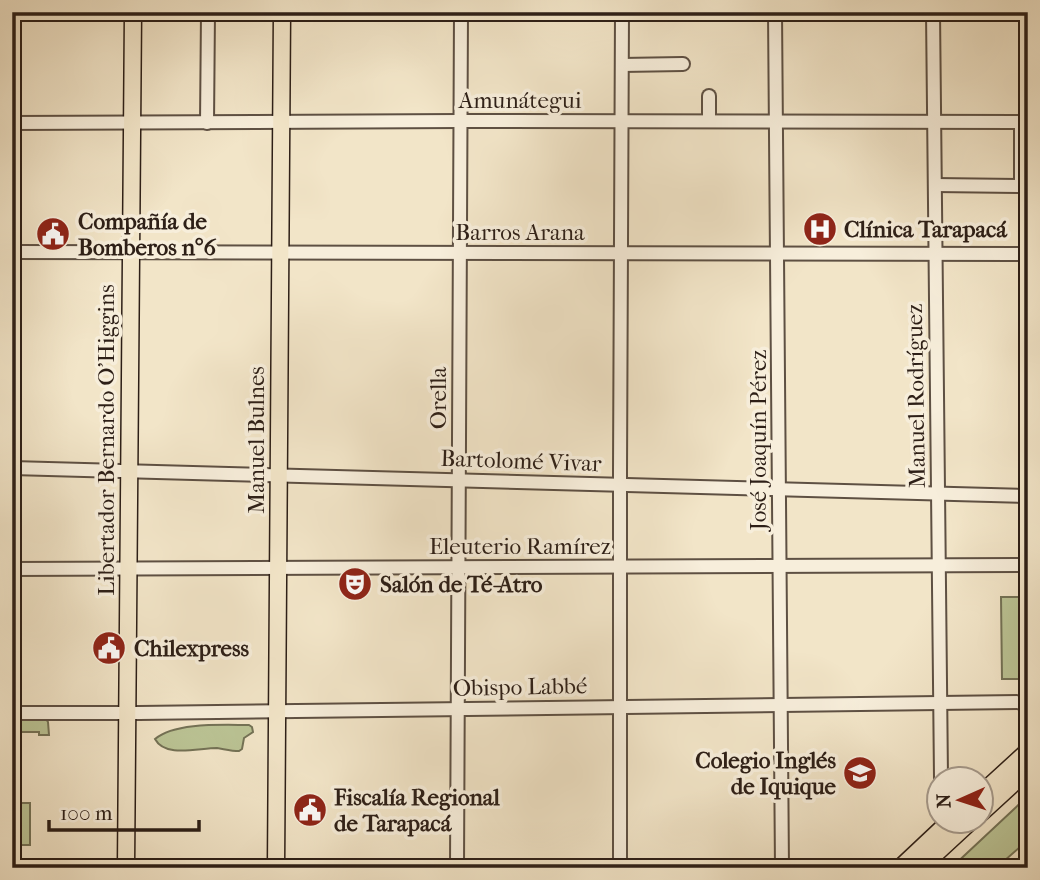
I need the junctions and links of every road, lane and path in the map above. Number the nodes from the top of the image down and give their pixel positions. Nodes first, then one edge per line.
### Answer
1 (133, 12) edge
2 (208, 12) edge
3 (282, 12) edge
4 (461, 12) edge
5 (622, 12) edge
6 (775, 12) edge
7 (933, 12) edge
8 (683, 64) dead end
9 (622, 65) junction
10 (709, 96) dead end
11 (460, 121) junction
12 (621, 121) junction
13 (709, 121) junction
14 (776, 121) junction
15 (207, 122) junction
16 (281, 122) junction
17 (934, 122) junction
18 (1025, 122) edge
19 (12, 123) edge
20 (132, 123) junction
21 (935, 185) junction
22 (12, 252) edge
23 (131, 253) junction
24 (280, 253) junction
25 (459, 253) junction
26 (621, 253) junction
27 (777, 253) junction
28 (935, 254) junction
29 (1028, 254) edge
30 (12, 468) edge
31 (129, 471) junction
32 (279, 475) junction
33 (458, 480) junction
34 (620, 485) junction
35 (779, 489) junction
36 (938, 494) junction
37 (1028, 496) edge
38 (939, 565) junction
39 (1028, 565) edge
40 (620, 566) junction
41 (779, 566) junction
42 (278, 567) junction
43 (458, 567) junction
44 (128, 568) junction
45 (12, 569) edge
46 (1028, 702) edge
47 (940, 703) junction
48 (780, 705) junction
49 (620, 707) junction
50 (457, 709) junction
51 (277, 711) junction
52 (12, 713) edge
53 (127, 713) junction
54 (1028, 751) edge
55 (941, 764) edge
56 (1028, 770) edge
57 (995, 781) edge
58 (995, 800) edge
59 (935, 834) edge
60 (958, 834) edge
61 (900, 867) edge
62 (126, 868) edge
63 (276, 868) edge
64 (457, 868) edge
65 (621, 868) edge
66 (782, 868) edge
67 (872, 868) edge
68 (920, 868) edge

1 - 20 main road, Libertador Bernardo O'Higgins
2 - 15 street
3 - 16 main road, Manuel Bulnes
4 - 11 street, Orella
5 - 9 street
6 - 14 street, José Joaquín Pérez
7 - 17 street, Manuel Rodríguez
8 - 9 street
9 - 12 street
10 - 13 street
11 - 12 street, Amunátegui
11 - 16 street, Amunátegui
11 - 25 street, Orella
12 - 13 street, Amunátegui
12 - 26 street
13 - 14 street, Amunátegui
14 - 17 street, Amunátegui
14 - 27 street, José Joaquín Pérez
15 - 16 street, Amunátegui
15 - 20 street, Amunátegui
16 - 24 main road, Manuel Bulnes
17 - 18 street, Amunátegui
17 - 21 street, Manuel Rodríguez
18 - 21 street
19 - 20 street, Amunátegui
20 - 23 main road, Libertador Bernardo O'Higgins
21 - 28 street, Manuel Rodríguez
22 - 23 street, Barros Arana
23 - 24 street, Barros Arana
23 - 31 main road, Libertador Bernardo O'Higgins
24 - 25 street, Barros Arana
24 - 32 main road, Manuel Bulnes
25 - 26 street, Barros Arana
25 - 33 street, Orella
26 - 27 street, Barros Arana
26 - 34 street
27 - 28 street, Barros Arana
27 - 35 street, José Joaquín Pérez
28 - 29 street, Barros Arana
28 - 36 street, Manuel Rodríguez
30 - 31 street, Bartolomé Vivar
31 - 32 street, Bartolomé Vivar
31 - 44 main road, Libertador Bernardo O'Higgins
32 - 33 street, Bartolomé Vivar
32 - 42 main road, Manuel Bulnes
33 - 34 street, Bartolomé Vivar
33 - 43 street, Orella
34 - 35 street, Bartolomé Vivar
34 - 40 street
35 - 36 street, Bartolomé Vivar
35 - 41 street, José Joaquín Pérez
36 - 37 street, Bartolomé Vivar
36 - 38 street, Manuel Rodríguez
38 - 39 street, Eleuterio Ramírez
38 - 41 street, Eleuterio Ramírez
38 - 47 street, Manuel Rodríguez
40 - 41 street, Eleuterio Ramírez
40 - 43 street, Eleuterio Ramírez
40 - 49 street
41 - 48 street, José Joaquín Pérez
42 - 43 street, Eleuterio Ramírez
42 - 44 street, Eleuterio Ramírez
42 - 51 main road, Manuel Bulnes
43 - 50 street, Orella
44 - 45 street, Eleuterio Ramírez
44 - 53 main road, Libertador Bernardo O'Higgins
46 - 47 street, Obispo Labbé
47 - 48 street, Obispo Labbé
47 - 55 street, Manuel Rodríguez
48 - 49 street, Obispo Labbé
48 - 66 street, José Joaquín Pérez
49 - 50 street, Obispo Labbé
49 - 65 street
50 - 51 street, Obispo Labbé
50 - 64 street, Orella
51 - 53 street, Obispo Labbé
51 - 63 main road, Manuel Bulnes
52 - 53 street, Obispo Labbé
53 - 62 main road, Libertador Bernardo O'Higgins
54 - 57 main road
56 - 58 main road
59 - 61 main road
60 - 68 main road
61 - 67 street

